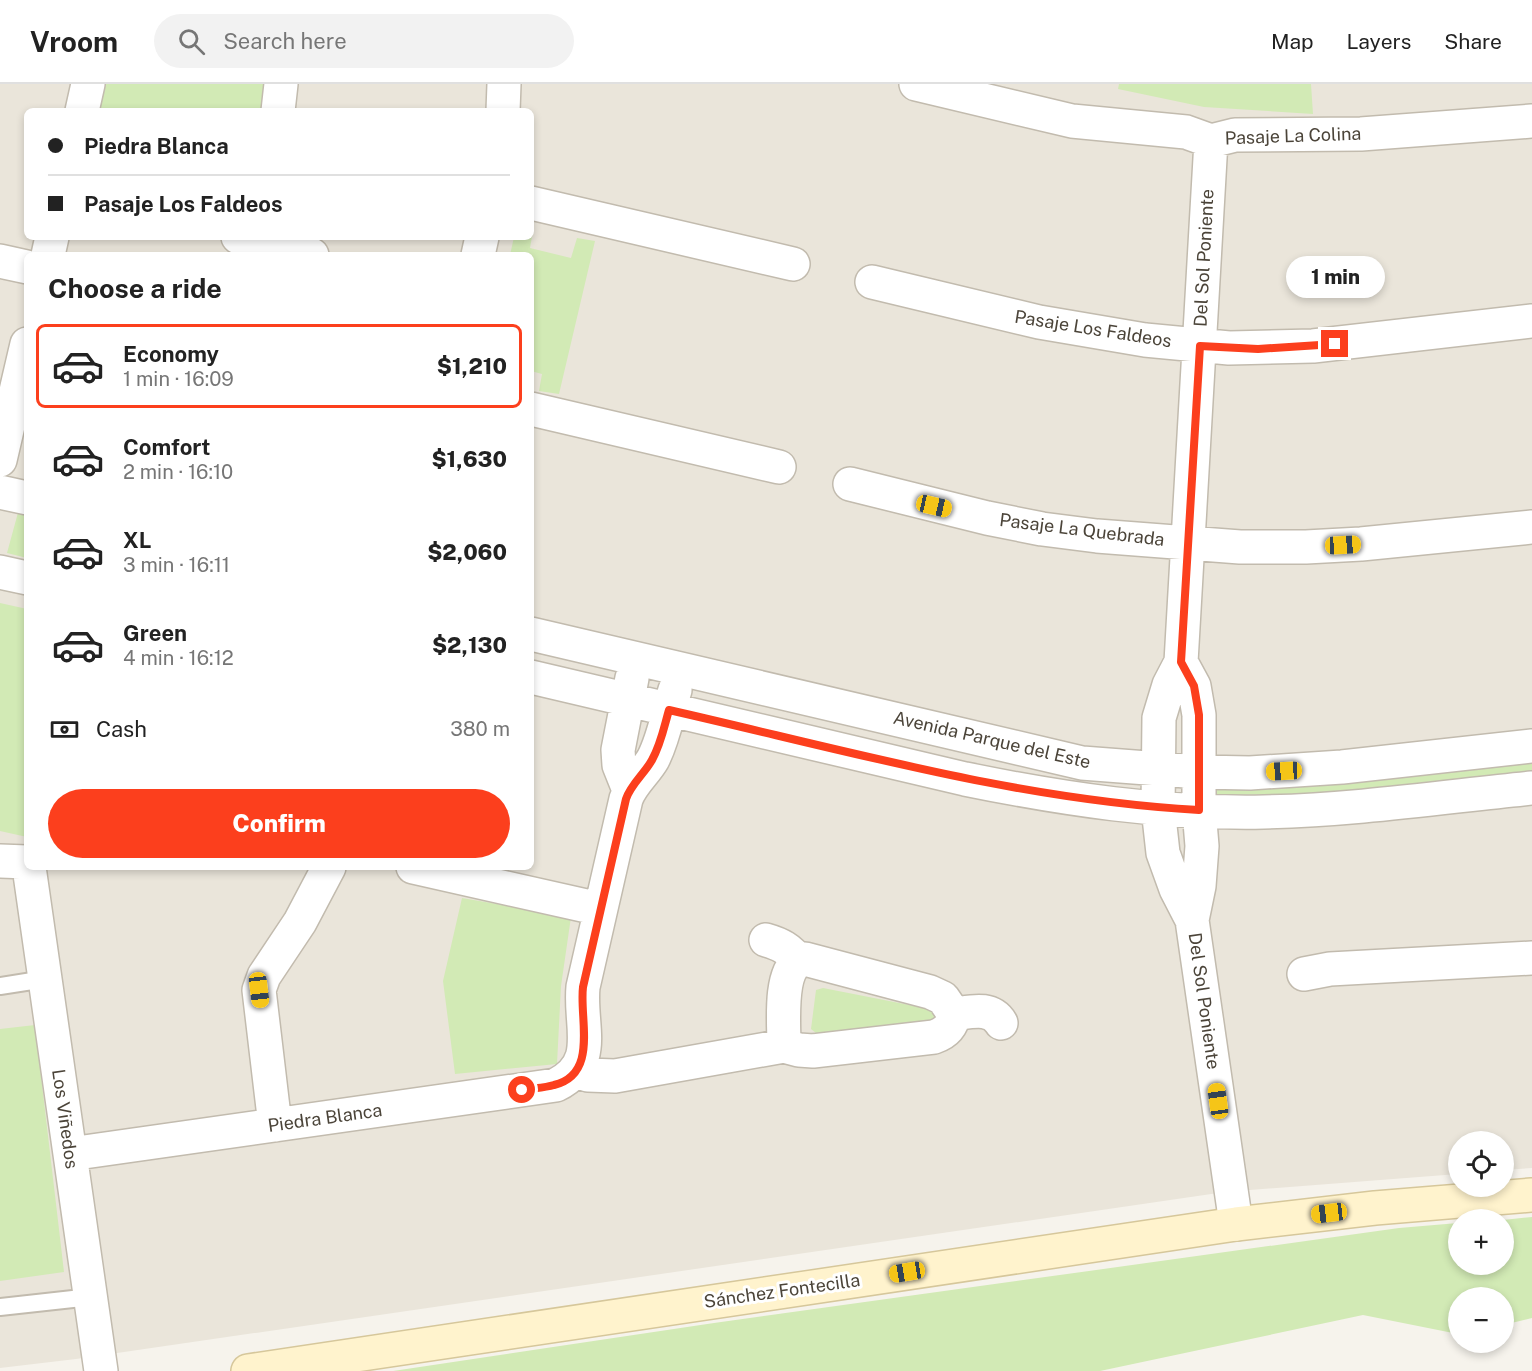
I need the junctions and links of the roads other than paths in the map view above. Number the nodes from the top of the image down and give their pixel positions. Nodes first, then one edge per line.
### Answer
1 (88, 84) edge
2 (281, 84) edge
3 (504, 84) edge
4 (916, 84) edge
5 (83, 108) edge
6 (278, 108) edge
7 (503, 108) edge
8 (1532, 121) edge
9 (1211, 141) junction
10 (534, 204) edge
11 (255, 240) edge
12 (301, 252) edge
13 (0, 261) edge
14 (793, 264) dead end
15 (24, 266) edge
16 (872, 282) dead end
17 (1532, 321) edge
18 (1200, 346) junction
19 (24, 357) edge
20 (534, 410) edge
21 (0, 460) edge
22 (779, 467) dead end
23 (850, 484) dead end
24 (0, 492) edge
25 (24, 497) edge
26 (1532, 526) edge
27 (1188, 543) junction
28 (0, 572) edge
29 (24, 577) edge
30 (534, 635) edge
31 (636, 659) junction
32 (1181, 662) junction
33 (681, 669) junction
34 (534, 678) edge
35 (627, 700) junction
36 (669, 710) junction
37 (1532, 746) edge
38 (1158, 769) junction
39 (1199, 772) junction
40 (1532, 788) edge
41 (629, 790) junction
42 (1158, 808) junction
43 (1199, 810) junction
44 (0, 861) edge
45 (24, 862) edge
46 (29, 870) edge
47 (327, 870) edge
48 (426, 870) edge
49 (600, 909) junction
50 (1192, 920) junction
51 (766, 940) dead end
52 (1532, 958) edge
53 (798, 961) junction
54 (1304, 974) dead end
55 (45, 979) junction
56 (0, 986) edge
57 (954, 1014) junction
58 (1001, 1023) dead end
59 (784, 1046) junction
60 (576, 1071) junction
61 (275, 1125) junction
62 (70, 1154) junction
63 (1532, 1195) edge
64 (1236, 1224) junction
65 (91, 1297) junction
66 (0, 1307) edge
67 (102, 1371) edge
68 (248, 1371) edge

1 - 5 street
2 - 6 street
3 - 7 street
4 - 9 street, Pasaje La Colina
8 - 9 street, Pasaje La Colina
9 - 18 street, Del Sol Poniente
10 - 14 street
11 - 12 street
13 - 15 street
16 - 18 street, Pasaje Los Faldeos
17 - 18 street, Pasaje Los Faldeos
18 - 27 street, Del Sol Poniente
19 - 21 street
20 - 22 street
23 - 27 street, Pasaje La Quebrada
24 - 25 street
26 - 27 street, Pasaje La Quebrada
27 - 32 street, Del Sol Poniente
28 - 29 street
30 - 31 street, Avenida Parque del Este
31 - 33 street, Avenida Parque del Este
31 - 35 street
32 - 38 street, Del Sol Poniente
32 - 39 street, Del Sol Poniente
33 - 36 street
33 - 38 street, Avenida Parque del Este
34 - 35 street, Avenida Parque del Este
35 - 36 street, Avenida Parque del Este
35 - 41 street
36 - 41 street
36 - 42 street, Avenida Parque del Este
37 - 39 street, Avenida Parque del Este
38 - 39 street, Avenida Parque del Este
38 - 42 street, Del Sol Poniente
39 - 43 street, Del Sol Poniente
40 - 43 street, Avenida Parque del Este
41 - 49 street
42 - 43 street, Avenida Parque del Este
42 - 50 street, Del Sol Poniente
43 - 50 street, Del Sol Poniente
44 - 45 street
46 - 55 street, Los Viñedos
47 - 61 street
48 - 49 street
49 - 60 street
50 - 64 street, Del Sol Poniente
51 - 53 street
52 - 54 street
53 - 57 street
53 - 59 street
55 - 56 lane
55 - 62 street, Los Viñedos
57 - 58 street
57 - 59 street
59 - 60 street
60 - 61 street, Piedra Blanca
61 - 62 street, Piedra Blanca
62 - 65 street, Los Viñedos
63 - 64 street, Sánchez Fontecilla
64 - 68 street, Sánchez Fontecilla
65 - 66 lane
65 - 67 street, Los Viñedos

